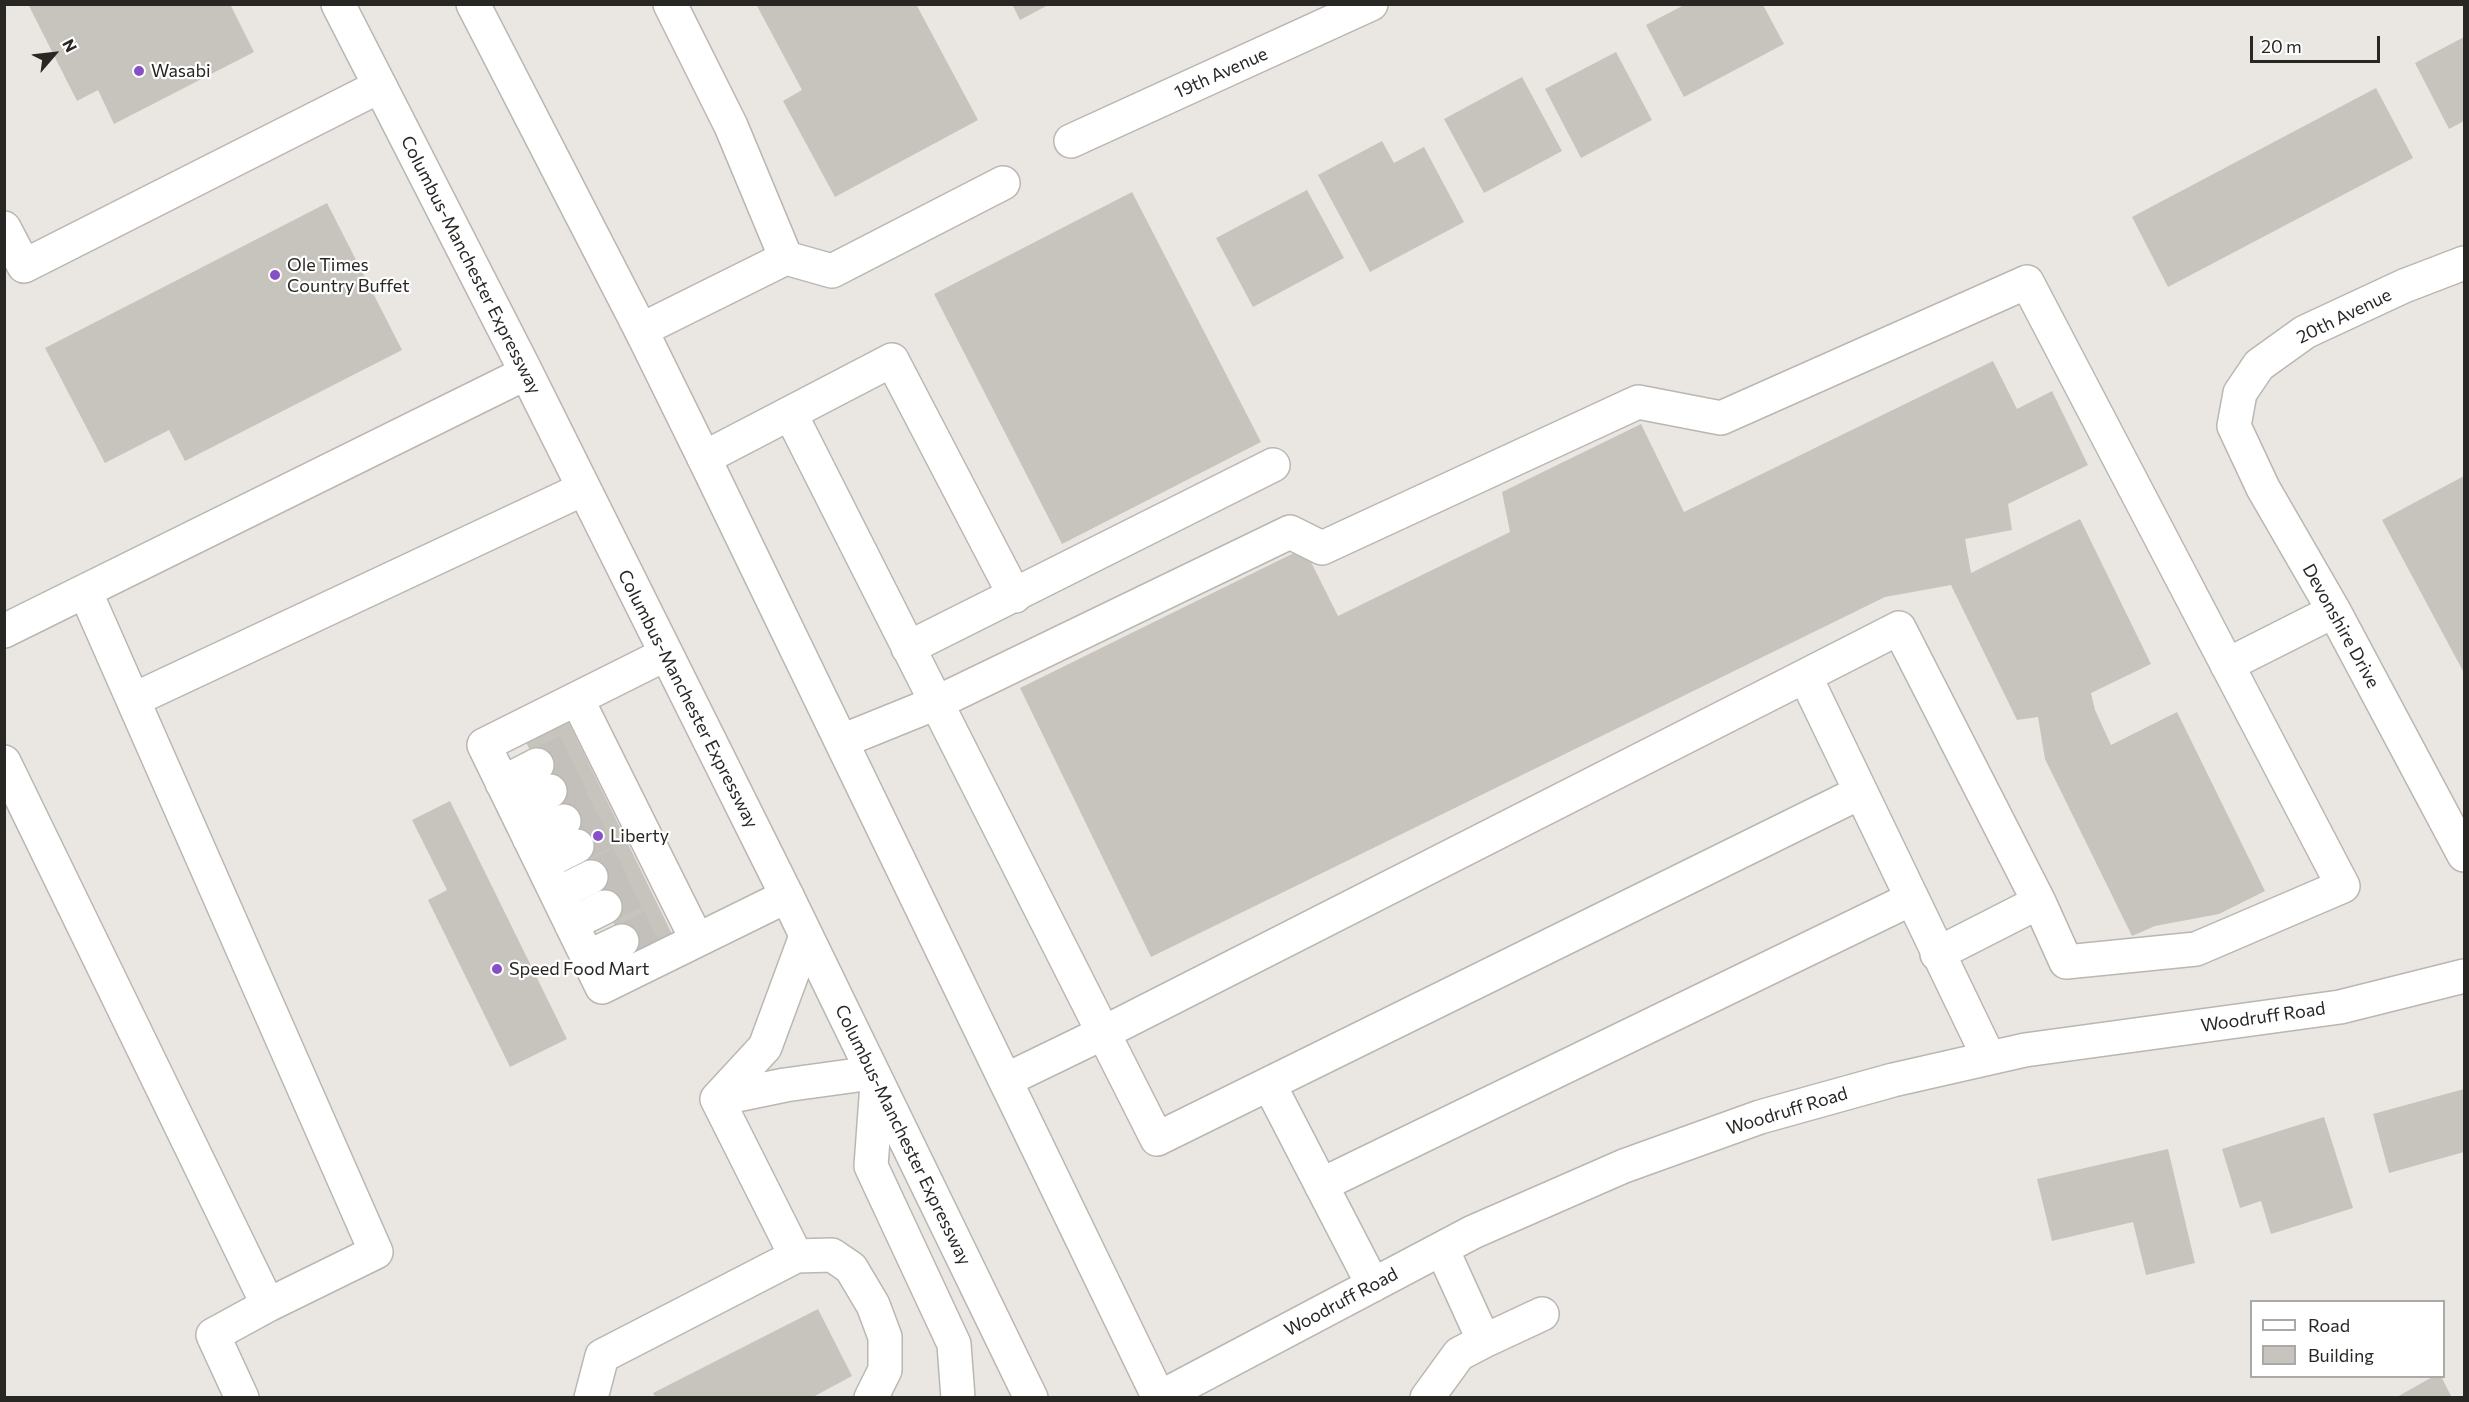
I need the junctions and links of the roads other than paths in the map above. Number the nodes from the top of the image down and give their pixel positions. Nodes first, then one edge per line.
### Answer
1 (338, 4) edge
2 (473, 4) edge
3 (670, 4) edge
4 (1371, 4) edge
5 (380, 86) junction
6 (1071, 141) dead end
7 (1003, 183) dead end
8 (4, 228) edge
9 (786, 258) junction
10 (2464, 263) edge
11 (641, 330) junction
12 (526, 373) junction
13 (2240, 393) joint
14 (790, 414) junction
15 (704, 458) junction
16 (1273, 465) dead end
17 (583, 489) junction
18 (85, 591) junction
19 (1015, 596) junction
20 (2334, 612) junction
21 (4, 631) edge
22 (908, 648) junction
23 (666, 654) junction
24 (2228, 665) junction
25 (1804, 676) junction
26 (577, 699) junction
27 (133, 700) junction
28 (936, 703) junction
29 (842, 741) junction
30 (4, 762) edge
31 (543, 778) tunnel mouth
32 (1859, 793) junction
33 (508, 796) junction
34 (570, 834) tunnel mouth
35 (535, 851) junction
36 (2464, 855) edge
37 (591, 877) tunnel mouth
38 (557, 894) junction
39 (787, 896) junction
40 (1911, 899) junction
41 (2039, 902) junction
42 (605, 907) tunnel mouth
43 (571, 924) junction
44 (806, 936) junction
45 (697, 940) junction
46 (622, 941) tunnel mouth
47 (1937, 954) junction
48 (588, 957) junction
49 (2464, 976) edge
50 (1103, 1033) junction
51 (1989, 1058) junction
52 (874, 1078) junction
53 (1006, 1080) junction
54 (1269, 1084) junction
55 (717, 1099) junction
56 (1321, 1185) junction
57 (1442, 1249) junction
58 (796, 1256) junction
59 (1374, 1285) junction
60 (268, 1305) junction
61 (1542, 1314) dead end
62 (1484, 1341) junction
63 (602, 1356) junction
64 (242, 1398) edge
65 (591, 1398) edge
66 (602, 1398) edge
67 (871, 1398) edge
68 (958, 1398) edge
69 (1031, 1398) edge
70 (1159, 1398) edge
71 (1427, 1398) edge

1 - 5 main road, Columbus-Manchester Expressway
2 - 11 main road
3 - 9 main road
4 - 6 main road, 19th Avenue
5 - 8 main road
5 - 12 main road, Columbus-Manchester Expressway
7 - 9 main road
9 - 11 main road
10 - 13 main road, 20th Avenue
11 - 15 main road
12 - 17 main road, Columbus-Manchester Expressway
12 - 18 main road
13 - 20 main road, Devonshire Drive
14 - 15 main road
14 - 19 main road
14 - 22 main road
15 - 29 main road
16 - 19 main road
17 - 23 main road, Columbus-Manchester Expressway
17 - 27 main road
18 - 21 main road
18 - 27 main road
19 - 22 main road
20 - 24 main road
20 - 36 main road, Devonshire Drive
22 - 28 main road
23 - 26 main road
23 - 39 main road, Columbus-Manchester Expressway
24 - 28 main road
24 - 41 main road
25 - 32 main road
25 - 41 main road
25 - 50 main road
26 - 33 main road
26 - 45 main road
27 - 60 main road
28 - 29 main road
28 - 50 main road
29 - 53 main road
30 - 60 main road
31 - 33 main road
32 - 40 main road
32 - 54 main road
33 - 35 main road
34 - 35 main road
35 - 38 main road
37 - 38 main road
38 - 43 main road
39 - 44 main road, Columbus-Manchester Expressway
39 - 45 main road
40 - 47 main road
40 - 56 main road
41 - 47 main road
42 - 43 main road
43 - 48 main road
44 - 52 main road, Columbus-Manchester Expressway
44 - 55 main road
45 - 48 main road
46 - 48 main road
47 - 51 main road
49 - 51 main road, Woodruff Road
50 - 53 main road
50 - 54 main road
51 - 57 main road, Woodruff Road
52 - 55 main road
52 - 68 main road
52 - 69 main road, Columbus-Manchester Expressway
53 - 70 main road
54 - 56 main road
55 - 58 main road
56 - 59 main road
57 - 59 main road, Woodruff Road
57 - 62 main road
58 - 63 main road
58 - 67 main road
59 - 70 main road, Woodruff Road
60 - 64 main road
61 - 62 main road
62 - 71 main road
63 - 65 main road
63 - 66 main road

